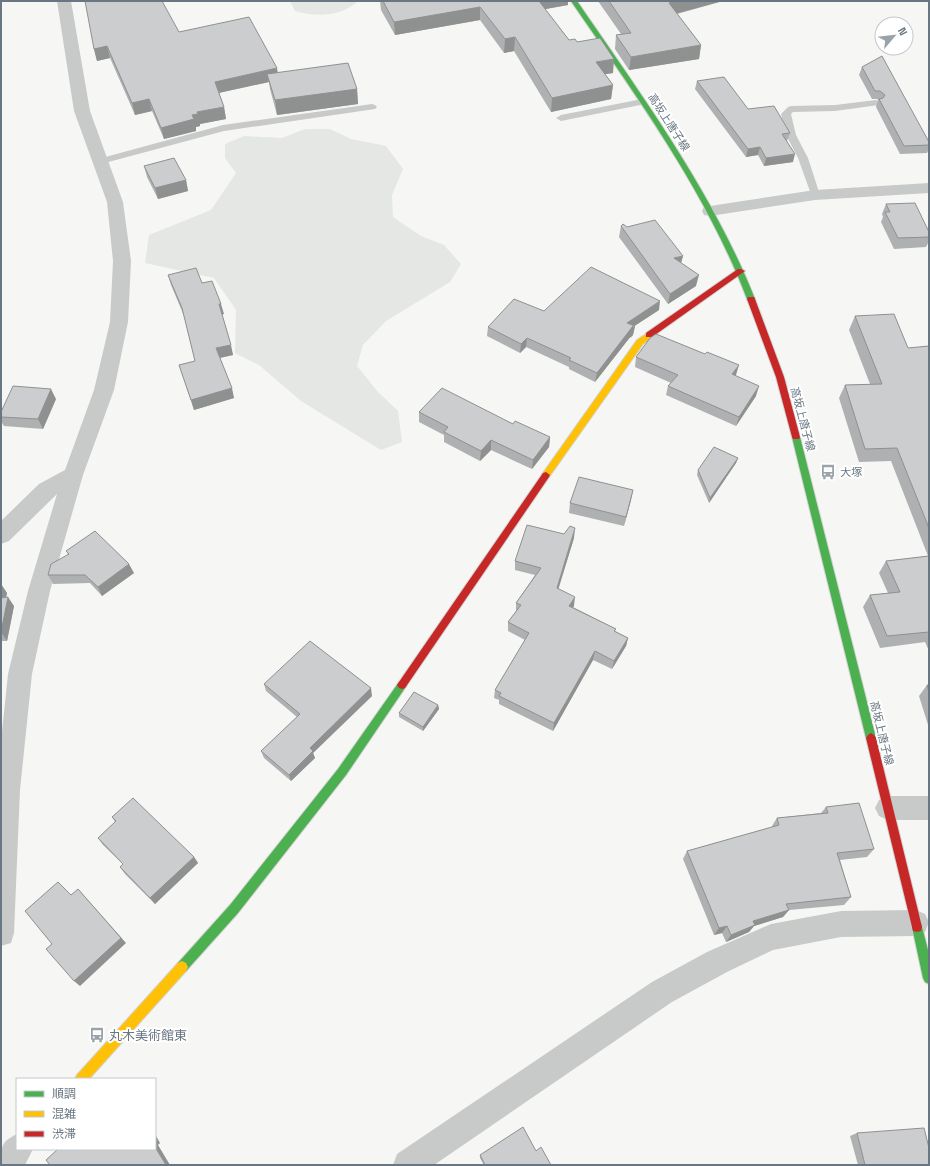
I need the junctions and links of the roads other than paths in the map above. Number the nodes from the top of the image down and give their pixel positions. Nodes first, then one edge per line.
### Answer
1 (64, 1) edge
2 (574, 1) edge
3 (642, 102) junction
4 (876, 103) edge
5 (372, 107) dead end
6 (561, 118) dead end
7 (101, 161) junction
8 (929, 188) edge
9 (815, 195) junction
10 (710, 211) junction
11 (741, 271) junction
12 (73, 475) junction
13 (1, 536) edge
14 (888, 808) junction
15 (929, 808) edge
16 (916, 923) junction
17 (1, 933) edge
18 (929, 978) edge
19 (82, 1078) edge
20 (17, 1150) edge
21 (6, 1165) edge
22 (408, 1165) edge

1 - 7 street
2 - 3 main road, 高坂上唐子線
3 - 6 lane
3 - 10 main road, 高坂上唐子線
4 - 9 lane
5 - 7 lane
7 - 12 street
8 - 9 street
9 - 10 street
10 - 11 main road, 高坂上唐子線
11 - 14 main road, 高坂上唐子線
11 - 19 main road
12 - 13 street
12 - 17 street
14 - 15 street
14 - 16 main road, 高坂上唐子線
16 - 18 main road, 高坂上唐子線
16 - 22 street
20 - 21 street

